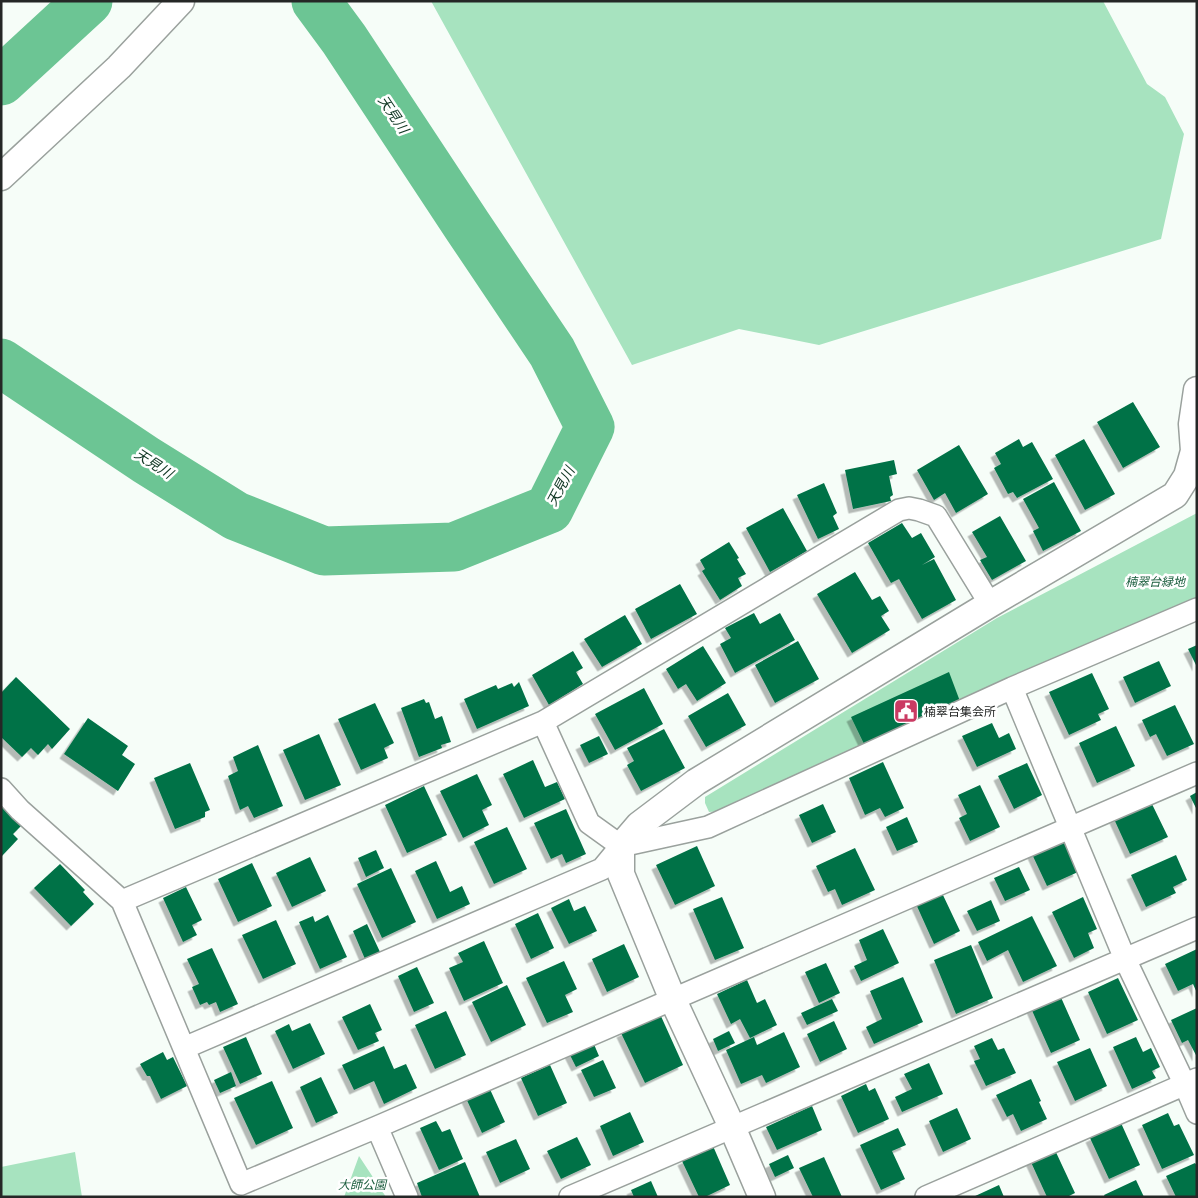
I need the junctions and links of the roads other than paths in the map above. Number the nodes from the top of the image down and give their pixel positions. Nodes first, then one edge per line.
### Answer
1 (181, 1) edge
2 (1, 177) edge
3 (1197, 390) edge
4 (1186, 489) edge
5 (990, 604) junction
6 (1197, 609) edge
7 (1012, 688) junction
8 (543, 722) junction
9 (1197, 773) edge
10 (1, 789) edge
11 (1070, 828) junction
12 (621, 846) junction
13 (122, 902) junction
14 (1197, 928) edge
15 (1125, 959) junction
16 (673, 1000) junction
17 (184, 1048) junction
18 (1191, 1082) edge
19 (1197, 1113) edge
20 (377, 1127) junction
21 (732, 1127) junction
22 (407, 1197) edge
23 (570, 1197) edge
24 (762, 1197) edge
25 (926, 1197) edge

1 - 2 street
3 - 4 street
4 - 5 street
5 - 8 street
5 - 12 street
6 - 7 street
7 - 11 street
7 - 12 street
8 - 12 street
8 - 13 street
9 - 11 street
10 - 13 street
11 - 15 street
11 - 16 street
12 - 16 street
12 - 17 street
13 - 17 street
14 - 15 street
15 - 18 street
15 - 21 street
16 - 20 street
16 - 21 street
17 - 20 street
18 - 19 street
18 - 25 street
20 - 22 street
21 - 23 street
21 - 24 street

